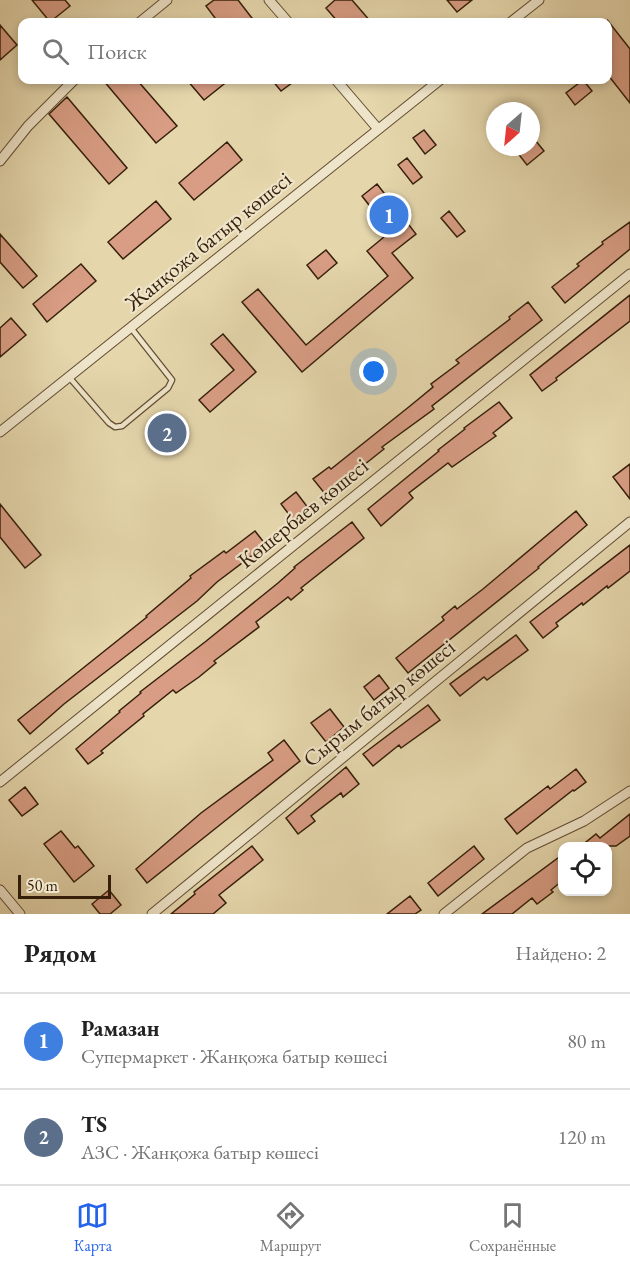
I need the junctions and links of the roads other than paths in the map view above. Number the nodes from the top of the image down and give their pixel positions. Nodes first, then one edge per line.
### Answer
1 (167, 0) edge
2 (269, 0) edge
3 (539, 0) edge
4 (145, 18) edge
5 (285, 18) edge
6 (516, 18) edge
7 (70, 84) edge
8 (339, 84) edge
9 (435, 84) edge
10 (378, 129) junction
11 (0, 161) edge
12 (630, 274) edge
13 (131, 327) junction
14 (69, 377) junction
15 (0, 432) edge
16 (630, 522) edge
17 (0, 782) edge
18 (630, 791) edge
19 (0, 890) edge
20 (21, 914) edge
21 (152, 914) edge
22 (444, 914) edge

1 - 4 street
2 - 5 street
3 - 6 street
7 - 11 street
8 - 10 street
9 - 10 street, Жанқожа батыр көшесі
10 - 13 street, Жанқожа батыр көшесі
12 - 17 street, Көшербаев көшесі
13 - 14 street, Жанқожа батыр көшесі
13 - 14 lane
14 - 15 street, Жанқожа батыр көшесі
16 - 21 street, Сырым батыр көшесі
18 - 22 street
19 - 20 street

